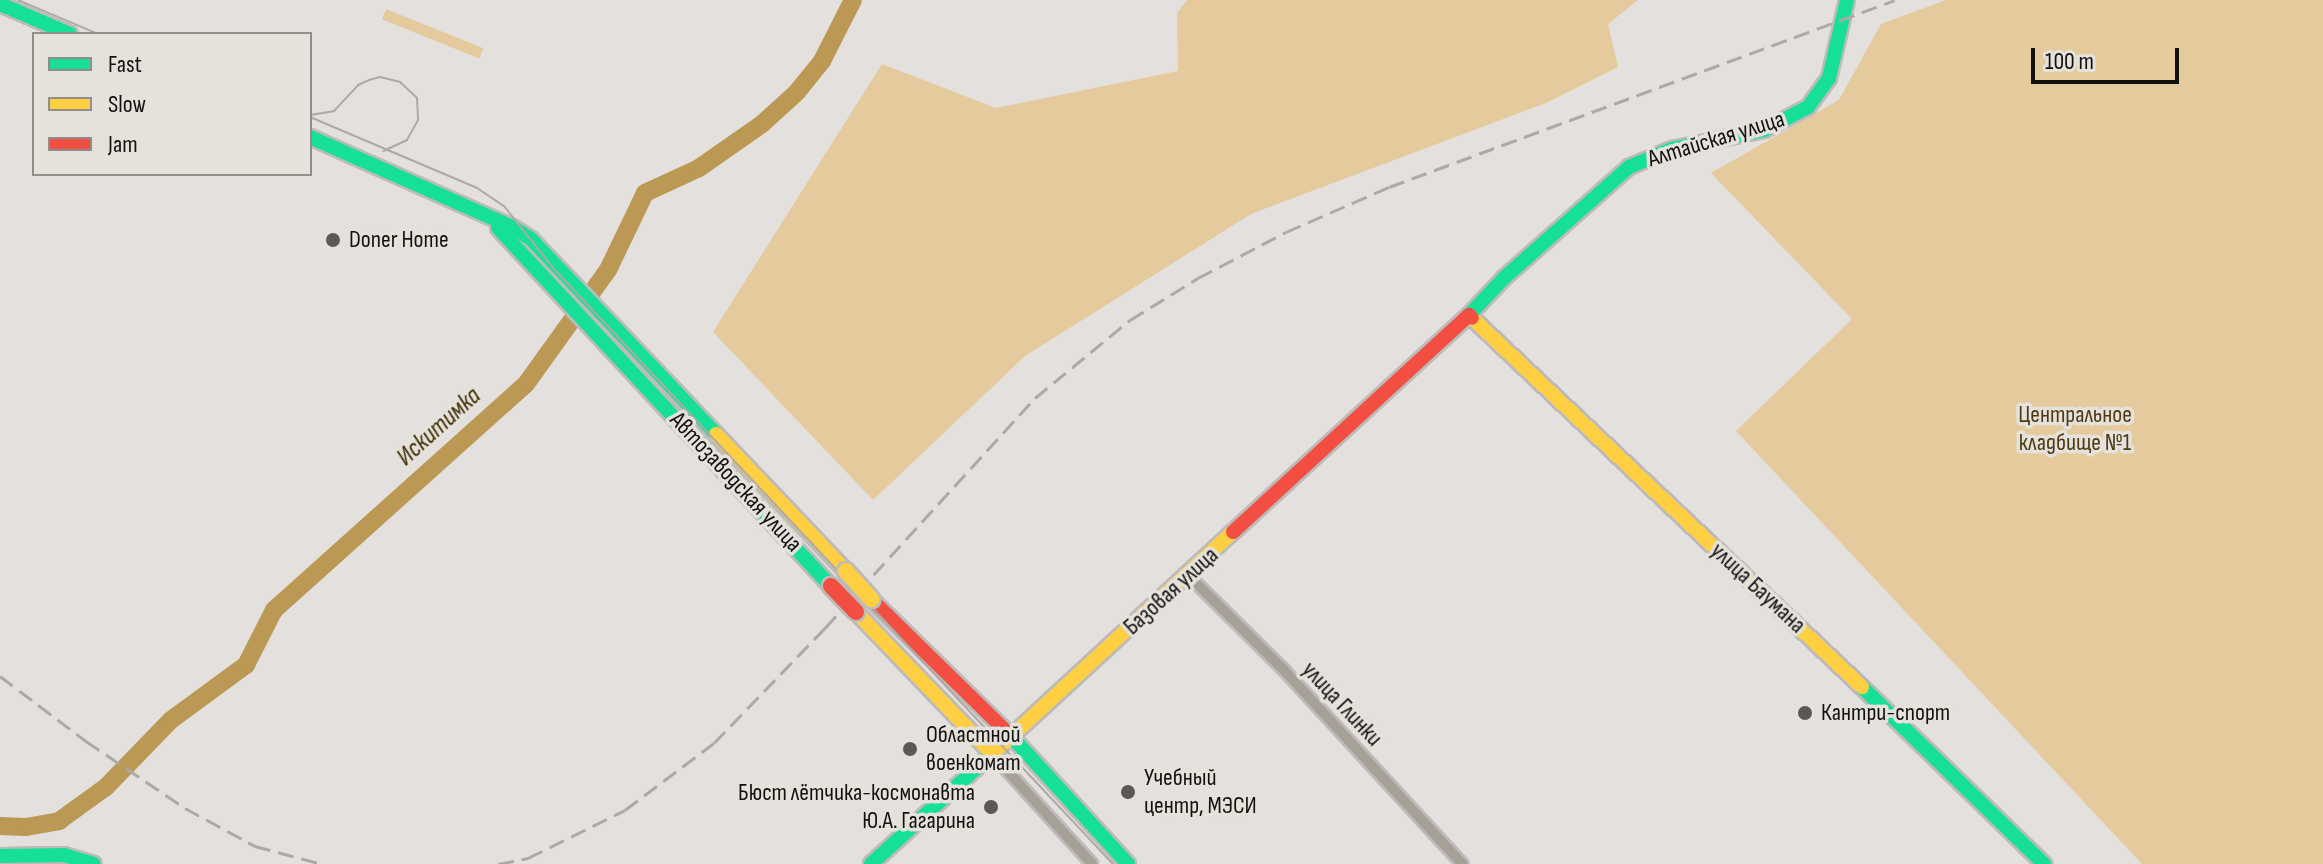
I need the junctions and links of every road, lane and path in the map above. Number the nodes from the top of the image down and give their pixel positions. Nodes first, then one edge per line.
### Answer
1 (1847, 0) edge
2 (0, 4) edge
3 (65, 32) edge
4 (312, 138) edge
5 (551, 271) junction
6 (1469, 315) junction
7 (1189, 576) junction
8 (1012, 737) junction
9 (992, 754) junction
10 (0, 856) edge
11 (94, 864) edge
12 (871, 864) edge
13 (1092, 864) edge
14 (1128, 864) edge
15 (1462, 864) edge
16 (2044, 864) edge

1 - 6 main road, Алтайская улица
2 - 3 main road
4 - 5 main road, Автозаводская улица
5 - 8 main road, Автозаводская улица, bridge
5 - 9 main road, Автозаводская улица, bridge
6 - 7 main road, Базовая улица
6 - 16 main road, улица Баумана
7 - 8 main road, Базовая улица
7 - 15 street, улица Глинки
8 - 9 main road, Базовая улица
8 - 14 main road, Автозаводская улица
9 - 12 main road, Базовая улица
9 - 13 street
10 - 11 main road

